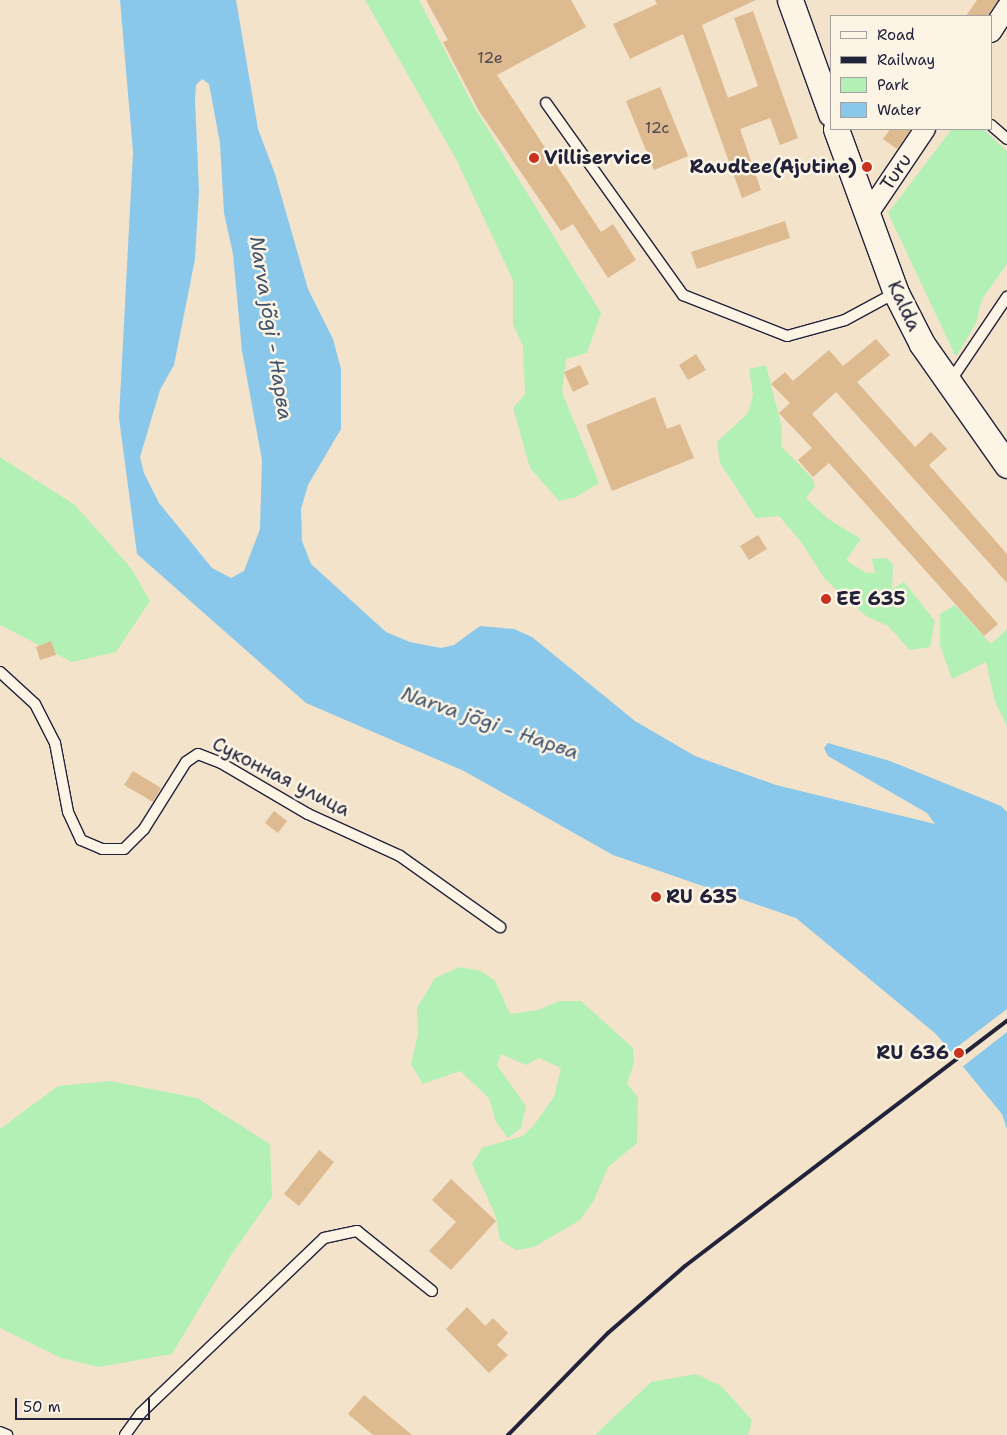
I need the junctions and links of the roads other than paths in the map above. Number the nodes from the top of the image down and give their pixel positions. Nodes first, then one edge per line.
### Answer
1 (790, 0) edge
2 (1007, 7) edge
3 (992, 30) edge
4 (546, 102) dead end
5 (830, 111) edge
6 (992, 126) edge
7 (836, 130) edge
8 (924, 130) edge
9 (1007, 138) edge
10 (867, 215) junction
11 (896, 293) junction
12 (1007, 297) edge
13 (949, 383) junction
14 (1007, 465) edge
15 (0, 672) edge
16 (500, 928) dead end
17 (432, 1291) dead end
18 (0, 1432) edge
19 (7, 1435) edge
20 (125, 1435) edge

1 - 5 street
2 - 3 street
4 - 11 lane
6 - 9 lane
7 - 10 street, Kalda
8 - 10 street, Turu
10 - 11 street, Kalda
11 - 13 street, Kalda
12 - 13 lane
13 - 14 street, Kalda
15 - 16 lane, Суконная улица
17 - 20 lane
18 - 19 lane

